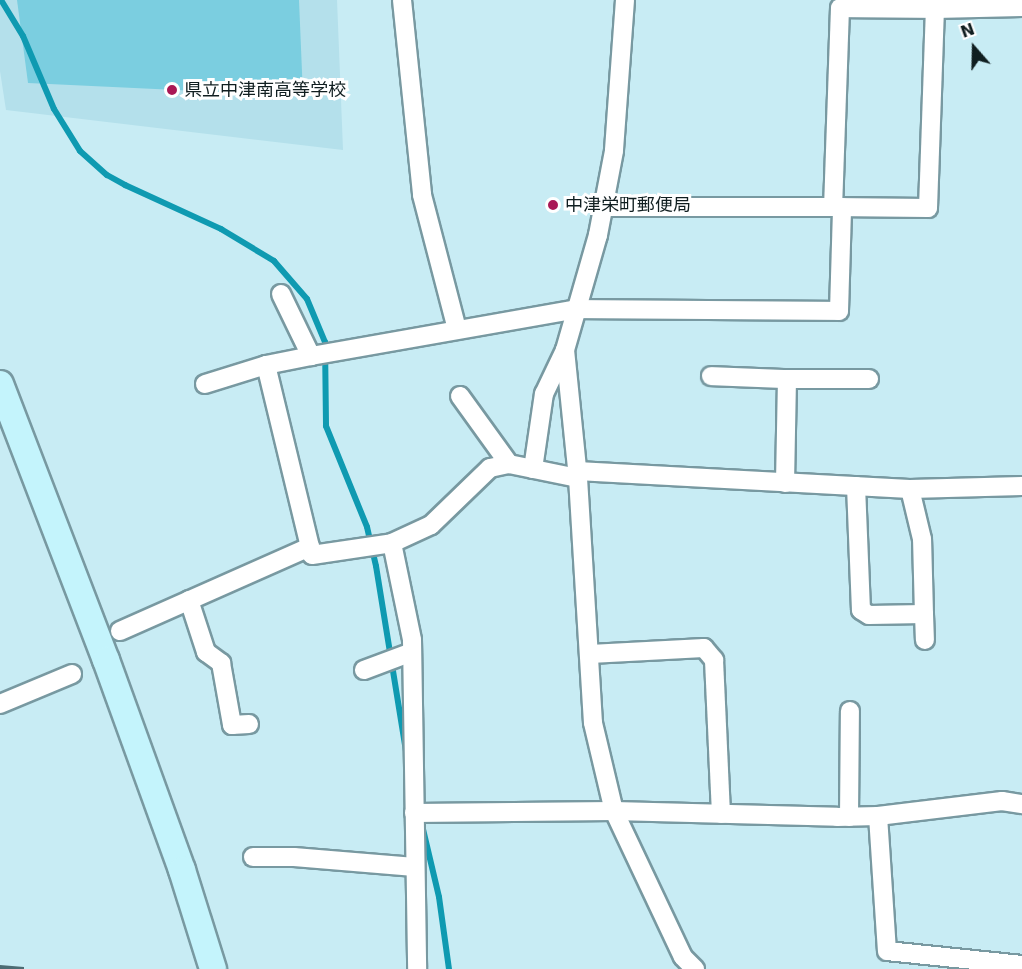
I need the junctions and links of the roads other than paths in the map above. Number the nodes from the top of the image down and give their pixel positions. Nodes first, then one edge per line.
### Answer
1 (402, 0) edge
2 (625, 0) edge
3 (935, 5) edge
4 (1022, 7) edge
5 (604, 207) junction
6 (837, 207) junction
7 (280, 294) dead end
8 (577, 309) junction
9 (457, 328) junction
10 (565, 350) junction
11 (311, 356) junction
12 (266, 365) junction
13 (711, 376) dead end
14 (787, 379) junction
15 (869, 379) dead end
16 (0, 384) edge
17 (205, 384) dead end
18 (460, 396) dead end
19 (509, 464) junction
20 (533, 469) junction
21 (577, 475) junction
22 (785, 483) junction
23 (856, 486) junction
24 (1022, 486) edge
25 (910, 489) junction
26 (392, 543) junction
27 (310, 547) junction
28 (189, 600) junction
29 (924, 614) junction
30 (120, 631) dead end
31 (926, 640) dead end
32 (412, 652) junction
33 (590, 654) junction
34 (364, 670) dead end
35 (72, 674) dead end
36 (0, 704) edge
37 (850, 711) dead end
38 (249, 724) dead end
39 (1022, 804) edge
40 (614, 811) junction
41 (414, 813) junction
42 (721, 814) junction
43 (878, 816) junction
44 (849, 817) junction
45 (253, 857) dead end
46 (415, 867) junction
47 (962, 965) edge
48 (1022, 965) edge
49 (213, 969) edge
50 (417, 969) edge
51 (695, 969) edge

1 - 9 street
2 - 5 street
3 - 4 street
3 - 6 street
3 - 6 street
5 - 6 street
5 - 8 street
6 - 8 street
7 - 11 street
8 - 9 street
8 - 10 street
9 - 11 street
10 - 20 street
10 - 21 street
11 - 12 street
12 - 17 street
12 - 27 street
13 - 14 street
14 - 15 street
14 - 22 street
16 - 49 street
18 - 19 street
19 - 20 street
19 - 26 street
20 - 21 street
21 - 22 street
21 - 33 street
22 - 23 street
23 - 25 street
23 - 29 street
24 - 25 street
25 - 29 street
26 - 27 street
26 - 32 street
27 - 28 street
28 - 30 street
28 - 38 street
29 - 31 street
32 - 34 street
32 - 41 street
33 - 40 street
33 - 42 street
35 - 36 street
37 - 44 street
39 - 43 street
40 - 41 street
40 - 42 street
40 - 51 street
41 - 46 street
42 - 44 street
43 - 44 street
43 - 47 street
45 - 46 street
46 - 50 street
47 - 48 street

